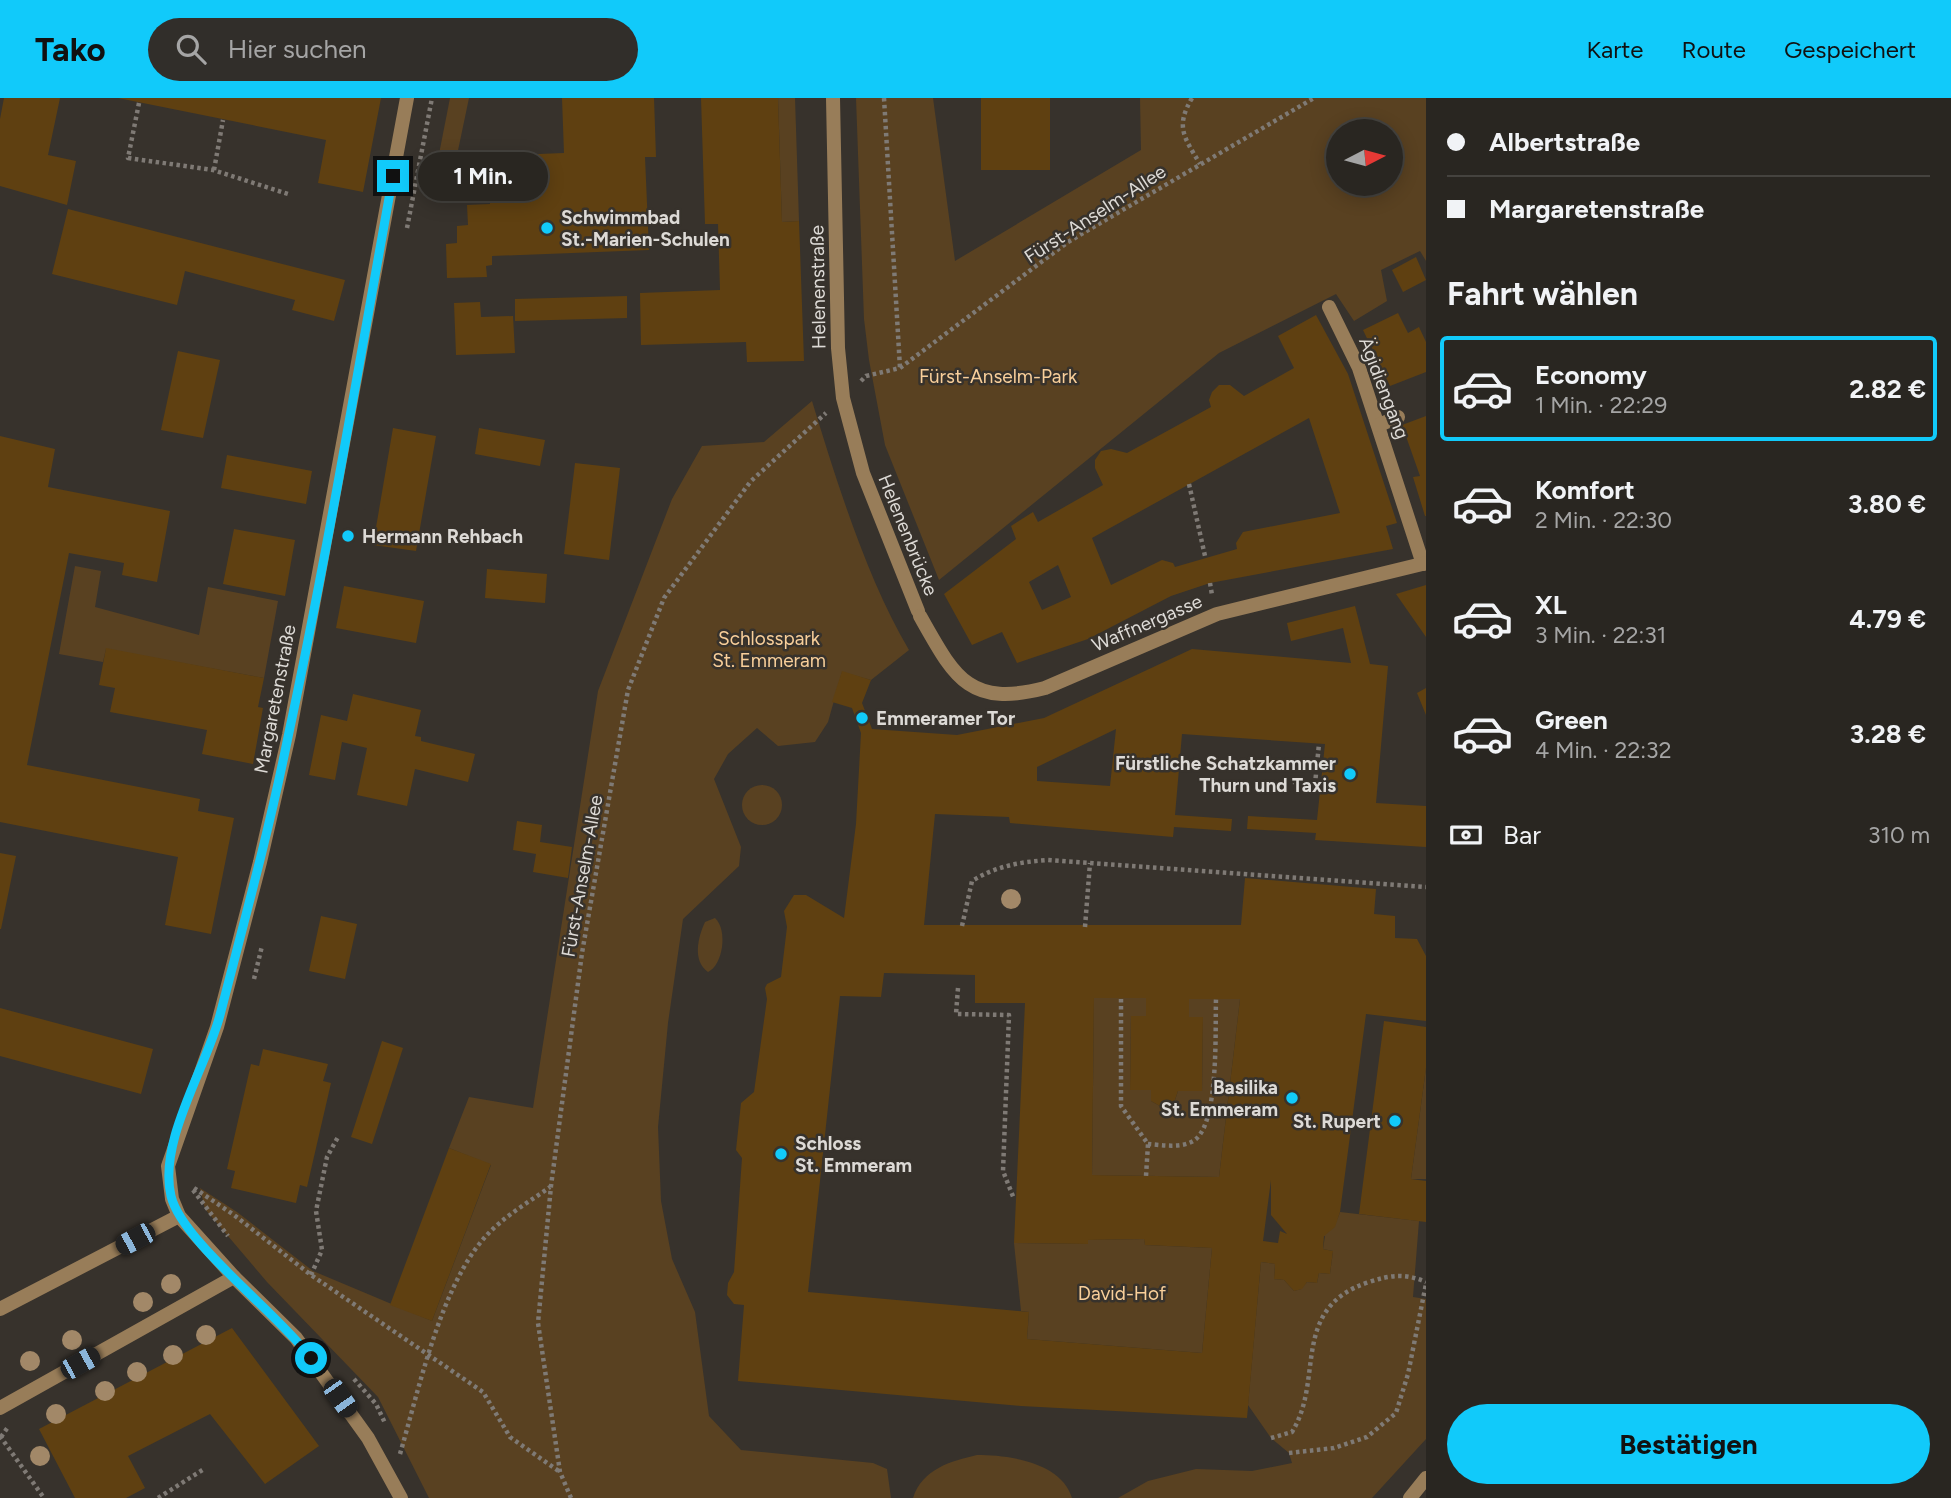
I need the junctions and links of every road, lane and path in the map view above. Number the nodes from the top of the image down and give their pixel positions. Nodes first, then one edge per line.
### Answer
1 (407, 98) edge
2 (833, 98) edge
3 (884, 98) edge
4 (1192, 98) edge
5 (1296, 98) edge
6 (1314, 98) edge
7 (139, 103) dead end
8 (1300, 106) junction
9 (223, 120) dead end
10 (1200, 164) junction
11 (214, 170) junction
12 (288, 194) dead end
13 (1329, 307) dead end
14 (900, 369) junction
15 (843, 398) junction
16 (1398, 417) dead end
17 (1379, 425) junction
18 (863, 473) joint
19 (1189, 485) dead end
20 (1205, 556) dead end
21 (1424, 564) edge
22 (919, 614) joint
23 (1319, 744) dead end
24 (1293, 782) dead end
25 (1090, 863) junction
26 (1426, 887) edge
27 (962, 926) dead end
28 (1085, 927) dead end
29 (958, 989) dead end
30 (1122, 999) dead end
31 (1216, 999) dead end
32 (338, 1137) dead end
33 (1148, 1144) junction
34 (1146, 1176) dead end
35 (190, 1185) dead end
36 (551, 1186) junction
37 (1014, 1199) dead end
38 (179, 1216) junction
39 (311, 1275) junction
40 (234, 1277) junction
41 (1426, 1283) edge
42 (0, 1309) edge
43 (429, 1357) junction
44 (0, 1408) edge
45 (0, 1436) edge
46 (1271, 1438) dead end
47 (1289, 1453) dead end
48 (400, 1454) dead end
49 (204, 1469) dead end
50 (560, 1472) junction
51 (1426, 1478) edge
52 (44, 1498) edge
53 (158, 1498) edge
54 (401, 1498) edge
55 (571, 1498) edge
56 (1410, 1498) edge

1 - 38 street, Margaretenstraße
2 - 15 street, Helenenstraße
3 - 14 path
4 - 10 path
5 - 8 path
6 - 8 path, Fürst-Anselm-Allee
7 - 11 path
8 - 10 path, Fürst-Anselm-Allee
9 - 11 path
10 - 14 path, Fürst-Anselm-Allee
11 - 12 path
13 - 17 street, Ägidiengang
14 - 15 path, Fürst-Anselm-Allee
15 - 18 street, Helenenstraße
15 - 36 path, Fürst-Anselm-Allee
16 - 17 street
17 - 21 street, Ägidiengang
18 - 22 street, Helenenbrücke
19 - 20 path
21 - 22 street, Waffnergasse
23 - 24 path
25 - 26 path
25 - 27 path
25 - 28 path
29 - 37 path
30 - 33 path
31 - 33 path
32 - 39 path
33 - 34 path
35 - 39 path
36 - 43 path
36 - 50 path, Fürst-Anselm-Allee
38 - 40 street, Margaretenstraße
38 - 42 street
39 - 43 path
40 - 44 street
40 - 54 street, Margaretenstraße
41 - 46 path
41 - 47 path
43 - 48 path
43 - 50 path
45 - 52 path
49 - 53 path
50 - 55 path, Fürst-Anselm-Allee
51 - 56 street

